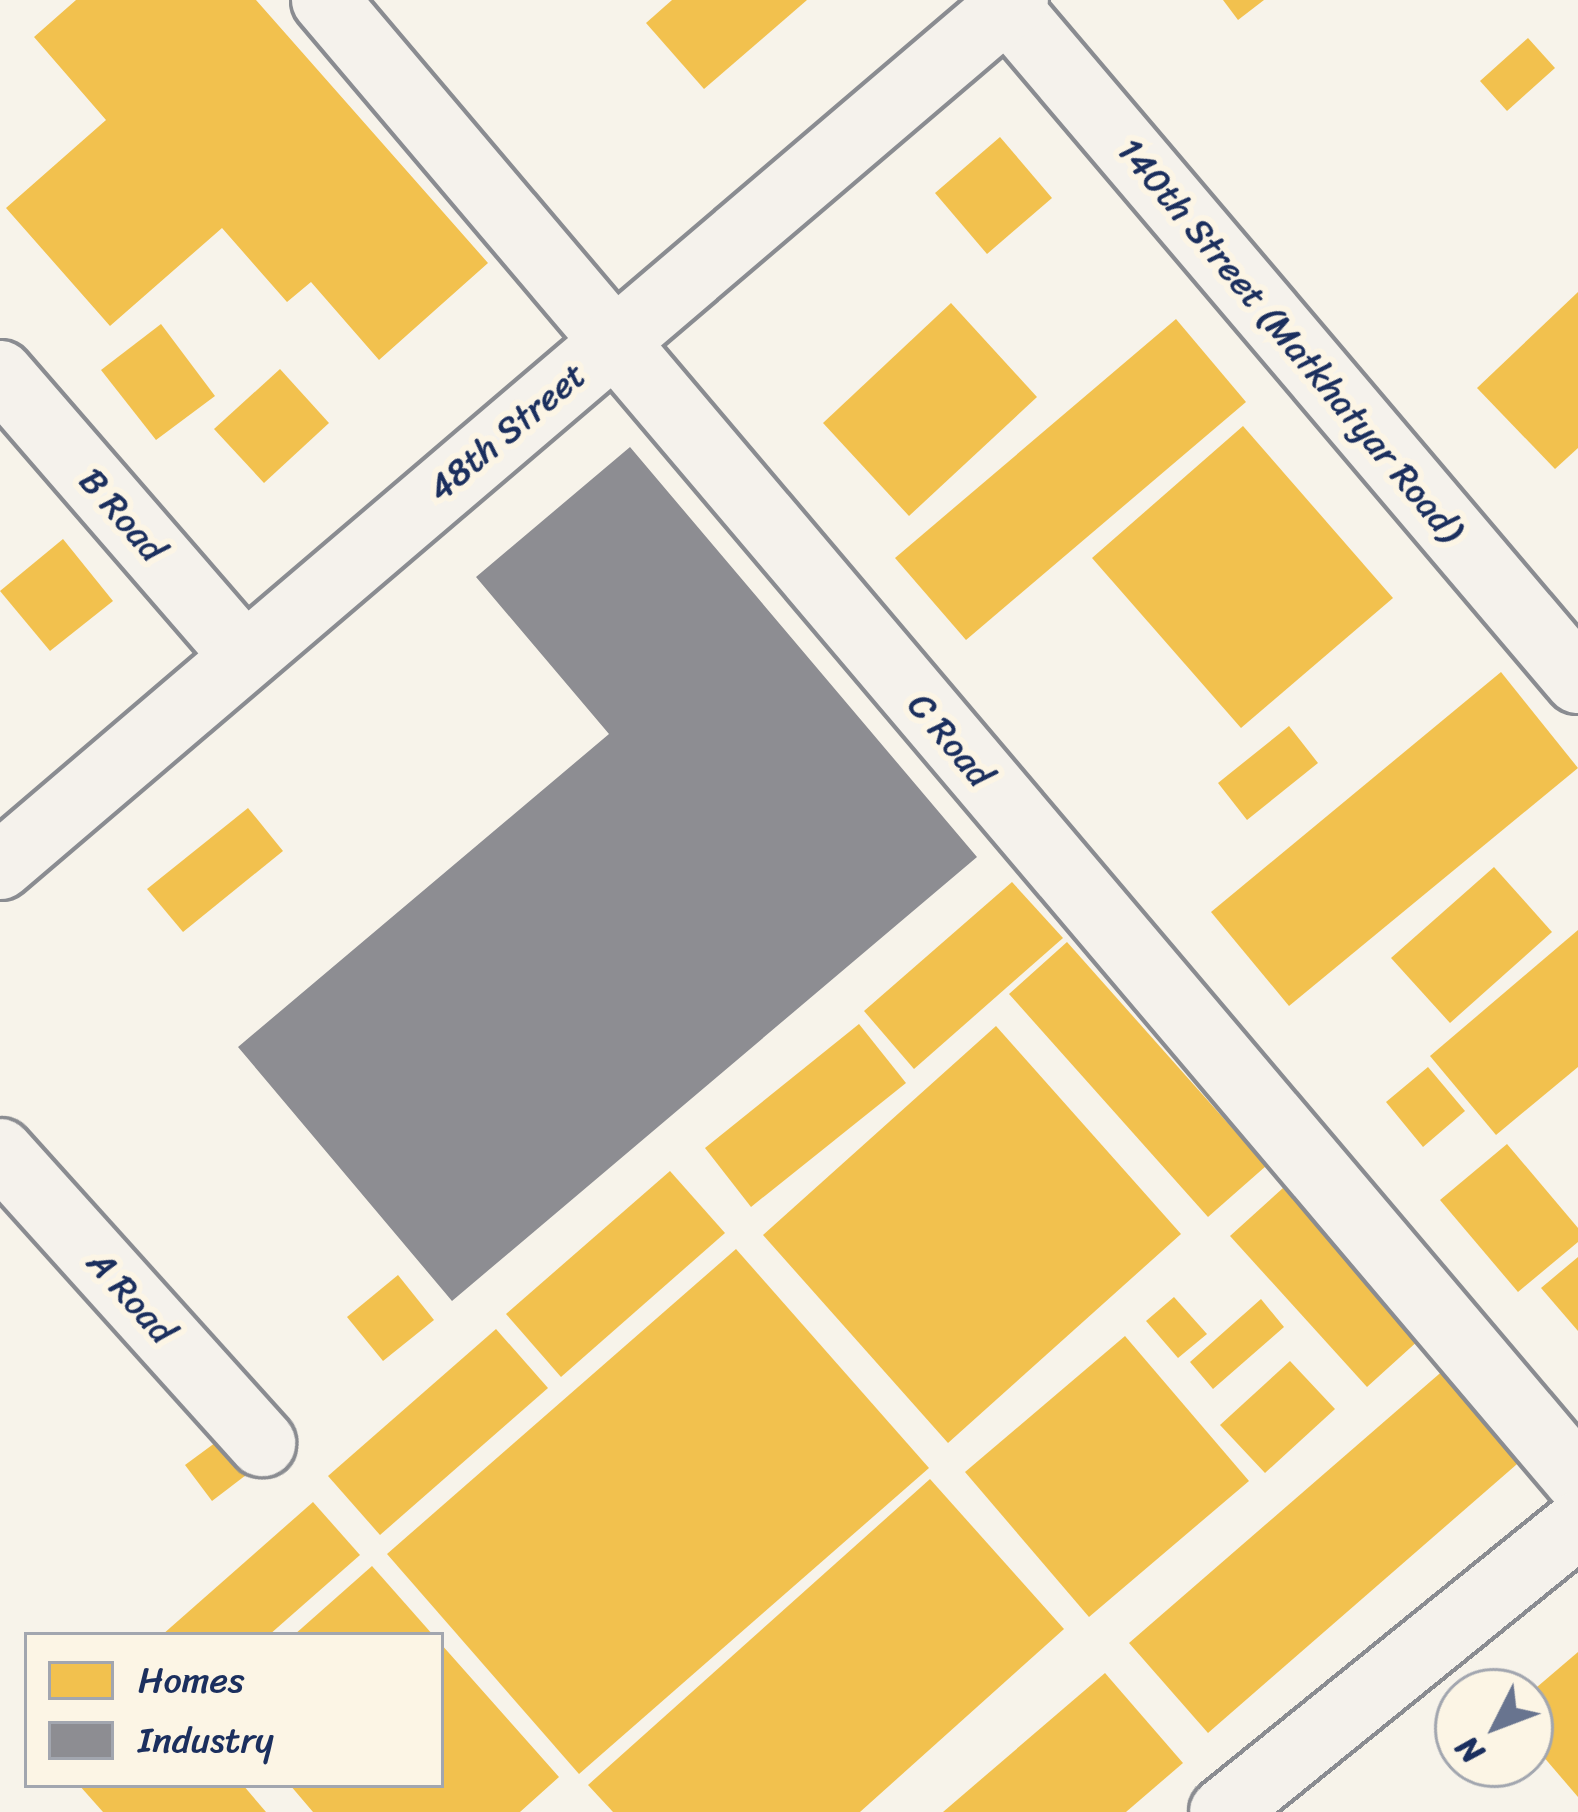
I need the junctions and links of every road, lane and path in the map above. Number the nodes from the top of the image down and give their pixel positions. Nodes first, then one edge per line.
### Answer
1 (325, 0) edge
2 (1008, 2) edge
3 (613, 343) junction
4 (0, 374) edge
5 (244, 656) junction
6 (1578, 680) edge
7 (0, 866) edge
8 (0, 1152) edge
9 (262, 1443) dead end
10 (1578, 1479) edge
11 (1578, 1525) edge
12 (1223, 1812) edge

1 - 3 street, C Road
2 - 3 street, 48th Street
2 - 6 street, 140th Street (Matkhatyar Road)
3 - 5 street, 48th Street
3 - 10 street, C Road
4 - 5 street, B Road
5 - 7 street, 48th Street
8 - 9 street, A Road
11 - 12 street

